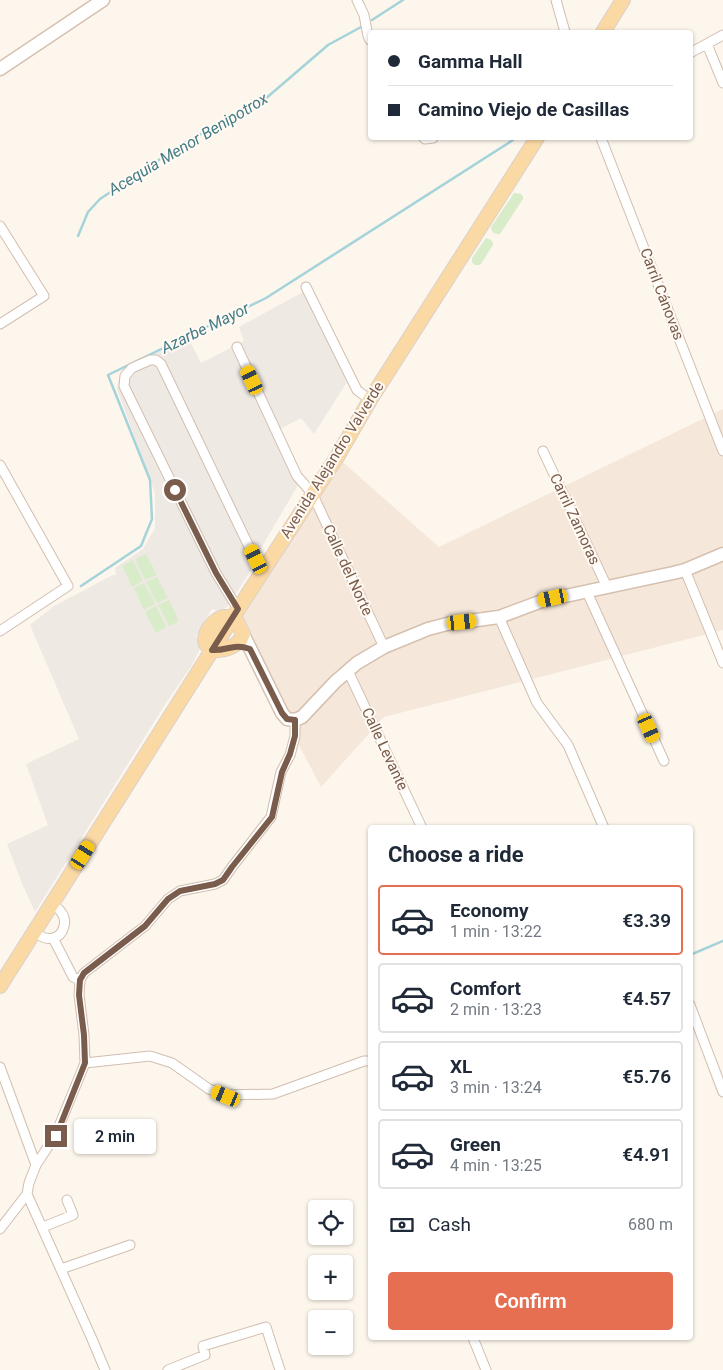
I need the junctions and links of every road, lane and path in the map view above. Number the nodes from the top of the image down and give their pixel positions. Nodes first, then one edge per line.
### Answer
1 (103, 0) edge
2 (356, 0) edge
3 (556, 0) edge
4 (623, 0) edge
5 (564, 30) edge
6 (604, 30) edge
7 (723, 35) edge
8 (368, 36) edge
9 (707, 44) junction
10 (693, 51) edge
11 (0, 69) edge
12 (723, 82) edge
13 (536, 140) edge
14 (602, 140) edge
15 (0, 226) edge
16 (306, 287) dead end
17 (0, 324) edge
18 (237, 347) dead end
19 (370, 400) junction
20 (543, 451) dead end
21 (723, 451) edge
22 (0, 465) edge
23 (312, 493) junction
24 (723, 554) edge
25 (265, 567) junction
26 (685, 570) junction
27 (607, 587) junction
28 (587, 592) junction
29 (235, 613) junction
30 (500, 617) junction
31 (0, 631) edge
32 (243, 634) junction
33 (232, 646) junction
34 (384, 647) junction
35 (250, 649) junction
36 (212, 650) junction
37 (723, 663) edge
38 (348, 671) junction
39 (295, 720) junction
40 (664, 761) dead end
41 (421, 825) edge
42 (603, 825) edge
43 (51, 904) junction
44 (34, 932) junction
45 (53, 938) junction
46 (80, 980) junction
47 (0, 986) edge
48 (693, 1011) edge
49 (368, 1061) edge
50 (85, 1063) junction
51 (0, 1067) edge
52 (723, 1092) edge
53 (36, 1166) junction
54 (27, 1194) junction
55 (67, 1200) dead end
56 (43, 1227) junction
57 (0, 1229) edge
58 (130, 1245) dead end
59 (61, 1269) junction
60 (474, 1340) edge
61 (105, 1370) edge
62 (168, 1370) edge
63 (280, 1370) edge
64 (486, 1370) edge

1 - 11 street
2 - 8 street
3 - 5 street
4 - 6 main road
7 - 9 street
9 - 10 street
9 - 12 street
13 - 19 main road, Avenida Alejandro Valverde
14 - 21 street, Carril Cánovas
15 - 17 street
16 - 19 street
18 - 23 street, Calle del Norte
19 - 23 main road, Avenida Alejandro Valverde
20 - 27 street, Carril Zamoras
22 - 31 street
23 - 25 main road, Avenida Alejandro Valverde
23 - 34 street, Calle del Norte
24 - 26 street
25 - 29 main road, Avenida Alejandro Valverde
25 - 29 street
26 - 27 street
26 - 37 street
27 - 28 street
28 - 30 street
28 - 40 street
29 - 32 main road
29 - 36 main road, Avenida Alejandro Valverde
30 - 34 street
30 - 42 street
32 - 33 main road
32 - 35 street
33 - 35 street
33 - 36 main road
34 - 38 street
35 - 39 street
36 - 43 main road, Avenida Alejandro Valverde
38 - 39 street
38 - 41 street, Calle Levante
39 - 46 street
43 - 44 main road, Avenida Alejandro Valverde
43 - 45 street
44 - 45 street
44 - 47 main road, Avenida Alejandro Valverde
45 - 46 street
46 - 50 street
48 - 52 street
49 - 50 street
50 - 53 street
51 - 53 street
53 - 54 street
54 - 56 street
54 - 57 street
55 - 56 street
56 - 59 street
58 - 59 street
59 - 61 street
60 - 64 street
62 - 63 street

